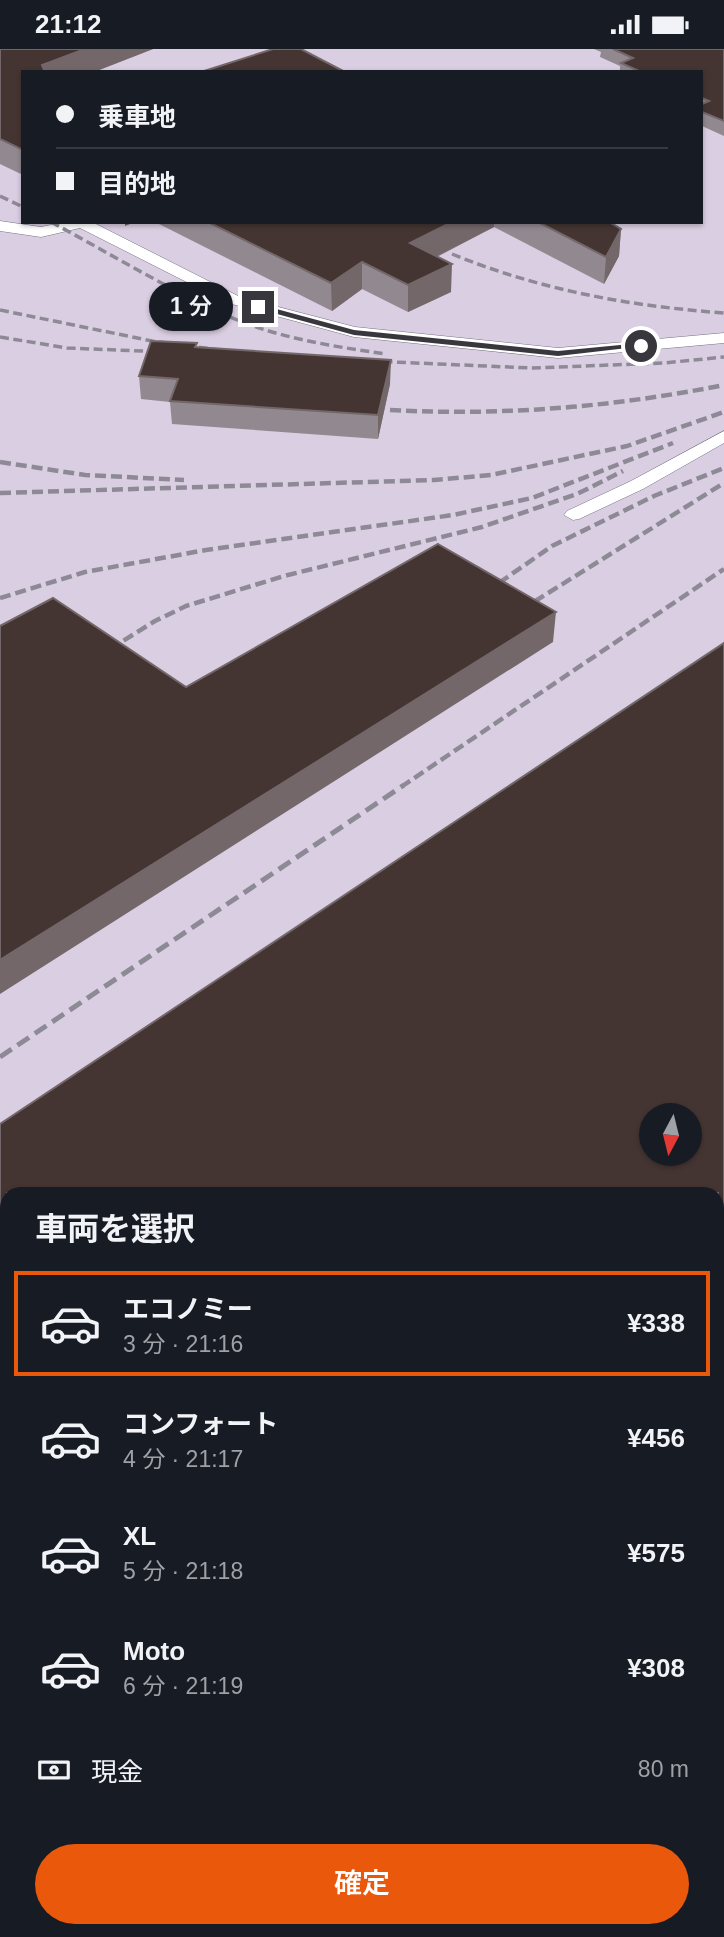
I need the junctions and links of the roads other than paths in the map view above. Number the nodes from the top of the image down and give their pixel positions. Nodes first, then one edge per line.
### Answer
1 (77, 224) edge
2 (84, 224) edge
3 (0, 226) edge
4 (724, 338) edge
5 (724, 436) edge
6 (573, 515) dead end

1 - 3 lane
2 - 4 lane
5 - 6 lane

